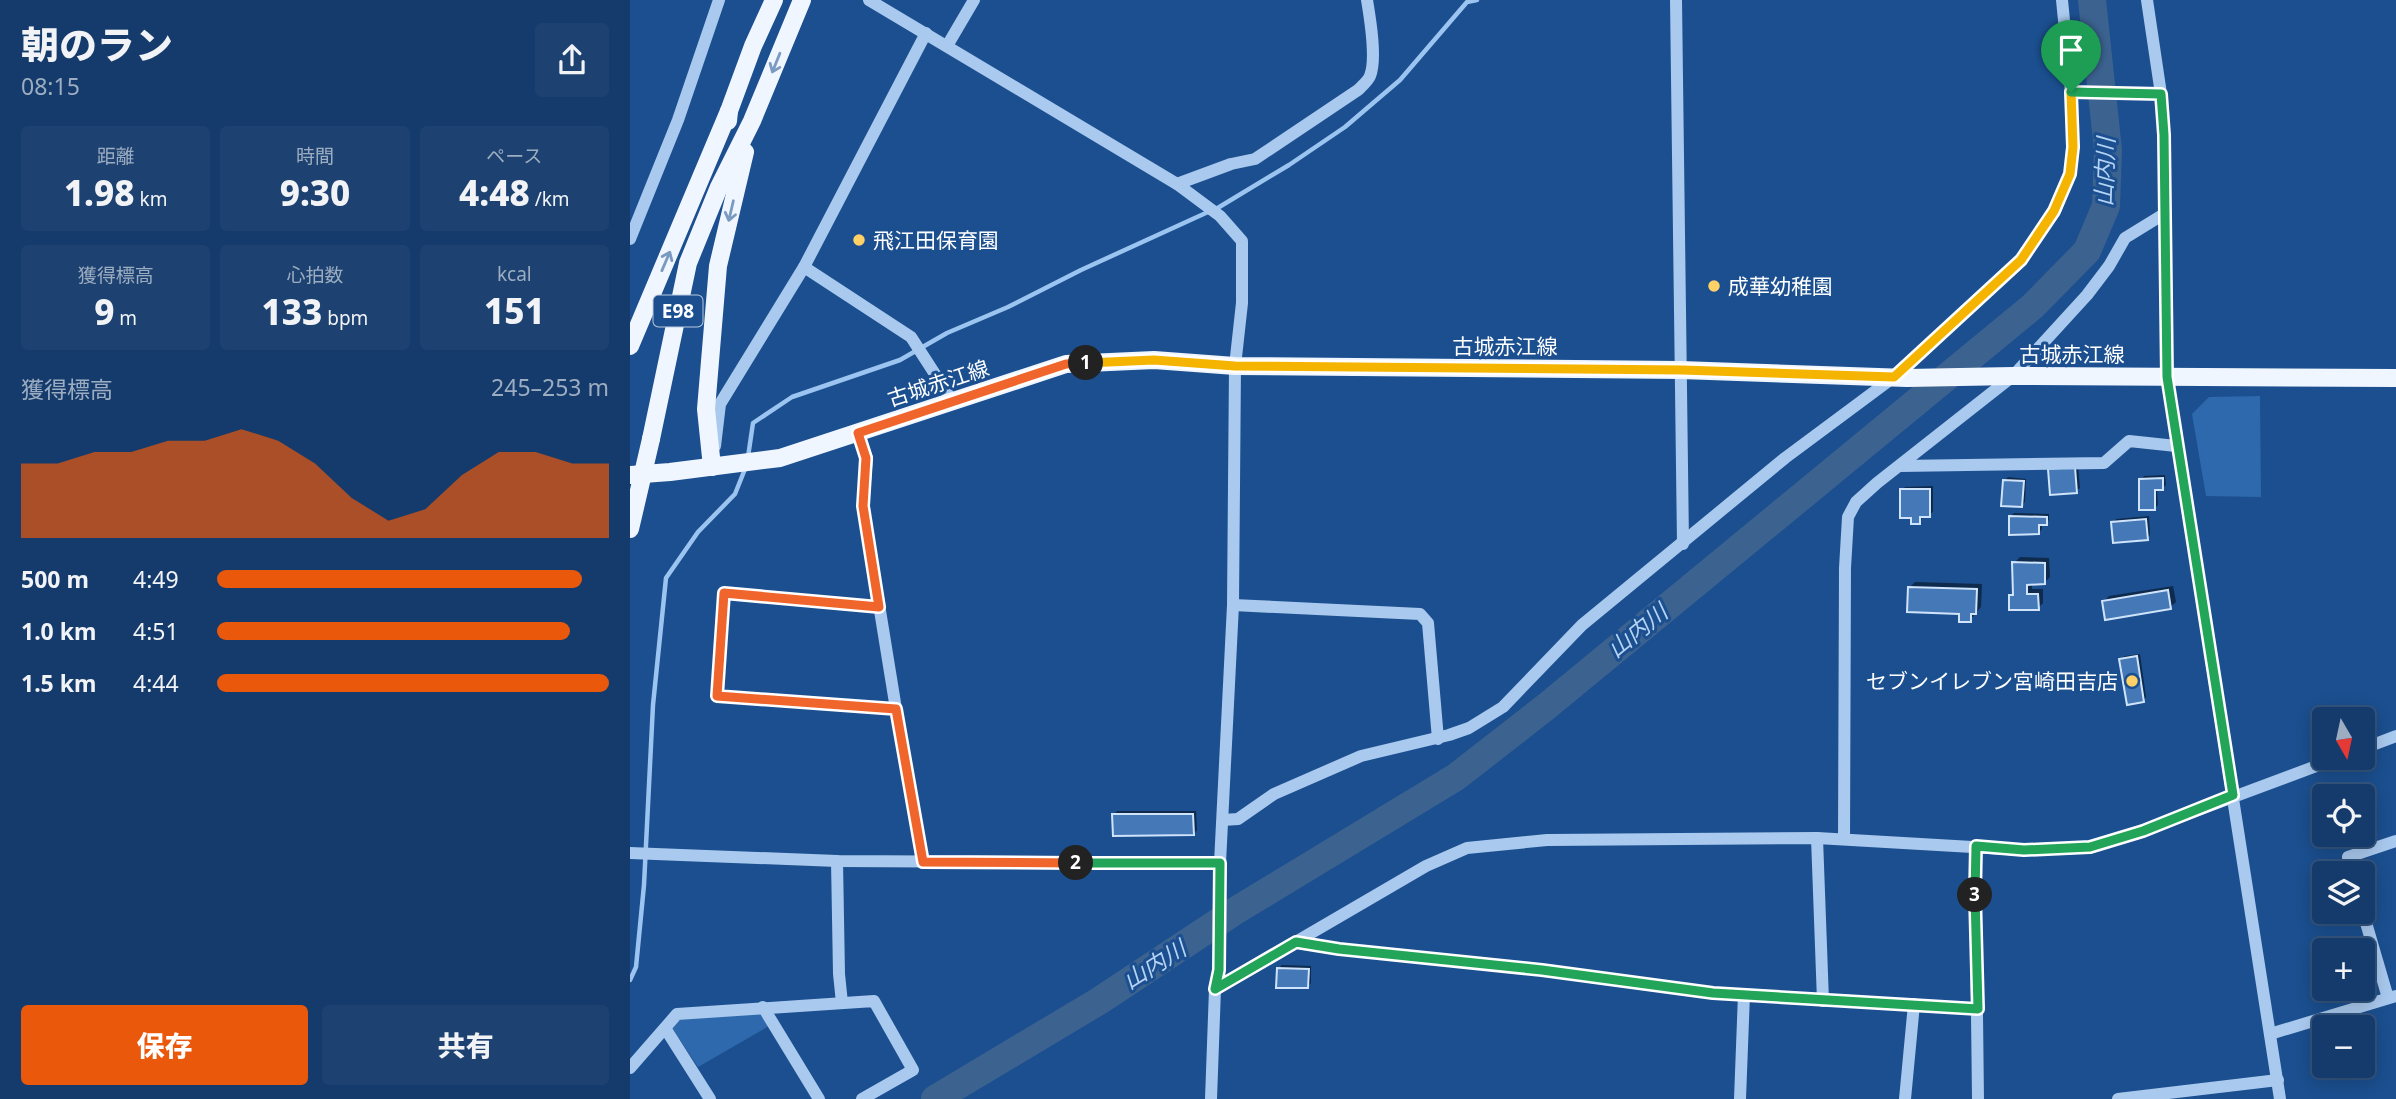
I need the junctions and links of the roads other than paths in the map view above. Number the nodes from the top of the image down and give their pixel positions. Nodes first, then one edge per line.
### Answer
1 (719, 0) edge
2 (774, 0) edge
3 (802, 0) edge
4 (869, 0) edge
5 (974, 0) edge
6 (1367, 0) edge
7 (1676, 0) edge
8 (2062, 0) edge
9 (2147, 0) edge
10 (926, 33) junction
11 (947, 46) junction
12 (2071, 92) junction
13 (2161, 94) junction
14 (729, 111) junction
15 (752, 121) junction
16 (1177, 184) junction
17 (719, 187) junction
18 (2164, 214) junction
19 (630, 239) edge
20 (804, 267) junction
21 (630, 346) edge
22 (1235, 366) junction
23 (1682, 370) junction
24 (2006, 376) junction
25 (1900, 377) junction
26 (2167, 377) junction
27 (2396, 378) edge
28 (953, 402) junction
29 (858, 433) junction
30 (2176, 446) junction
31 (1900, 466) junction
32 (712, 467) junction
33 (630, 475) edge
34 (630, 529) edge
35 (1683, 544) junction
36 (1233, 605) junction
37 (879, 607) junction
38 (896, 709) junction
39 (2396, 736) edge
40 (1438, 739) junction
41 (2375, 743) edge
42 (2312, 767) edge
43 (2233, 795) junction
44 (1223, 820) junction
45 (1816, 838) junction
46 (1844, 839) junction
47 (2396, 841) edge
48 (1976, 846) junction
49 (630, 853) edge
50 (2349, 861) edge
51 (837, 862) junction
52 (923, 862) junction
53 (1220, 863) junction
54 (2367, 924) edge
55 (1296, 942) junction
56 (1215, 989) junction
57 (1744, 994) junction
58 (2392, 997) edge
59 (1823, 1001) junction
60 (842, 1003) junction
61 (1914, 1004) junction
62 (763, 1007) junction
63 (1978, 1009) junction
64 (665, 1028) junction
65 (2270, 1034) junction
66 (630, 1068) edge
67 (2278, 1080) junction
68 (709, 1099) edge
69 (819, 1099) edge
70 (862, 1099) edge
71 (1211, 1099) edge
72 (1740, 1099) edge
73 (1905, 1099) edge
74 (1978, 1099) edge
75 (2118, 1099) edge
76 (2280, 1099) edge

1 - 19 street
2 - 14 main road, E98
3 -> 15 main road, E98
4 - 10 street
5 - 11 street
6 - 16 street
7 - 23 street
8 - 12 street
9 - 13 street
10 - 11 street
10 - 20 street
11 - 16 street
12 - 13 street
12 - 25 street
13 - 18 street
14 - 17 main road, E98
21 -> 14 main road
15 - 17 main road, E98
15 -> 32 main road
16 - 22 street
17 - 34 main road, E98, bridge
18 - 24 street
18 - 26 street
20 - 28 street
20 - 32 street
22 - 23 main road, 古城赤江線
22 - 28 main road, 古城赤江線
22 - 36 street
23 - 25 main road, 古城赤江線
23 - 35 street
24 - 25 main road, 古城赤江線
24 - 26 main road, 古城赤江線
24 - 31 street
25 - 35 street
26 - 27 main road, 古城赤江線
26 - 30 street
28 - 29 main road, 古城赤江線
29 - 32 main road, 古城赤江線
29 - 37 street
30 - 31 street
30 - 43 street
31 - 46 street
32 - 33 main road, 古城赤江線
35 - 40 street
36 - 40 street
36 - 44 street
37 - 38 street
37 - 38 street
38 - 52 street
39 - 41 street
40 - 44 street
42 - 43 street
43 - 48 street
43 - 65 street
44 - 53 street
45 - 46 street
45 - 55 street
45 - 59 street
46 - 48 street
47 - 50 street
48 - 63 street
49 - 51 street
51 - 52 street
51 - 60 street
52 - 53 street
53 - 56 street
54 - 58 street
55 - 56 street
55 - 57 street
56 - 71 street
57 - 59 street
57 - 72 street
58 - 65 street
59 - 61 street
60 - 62 street
60 - 70 street
61 - 63 street
61 - 73 street
62 - 64 street
62 - 69 street
63 - 74 street
64 - 66 street
64 - 68 street
65 - 67 street
67 - 75 street
67 - 76 street

